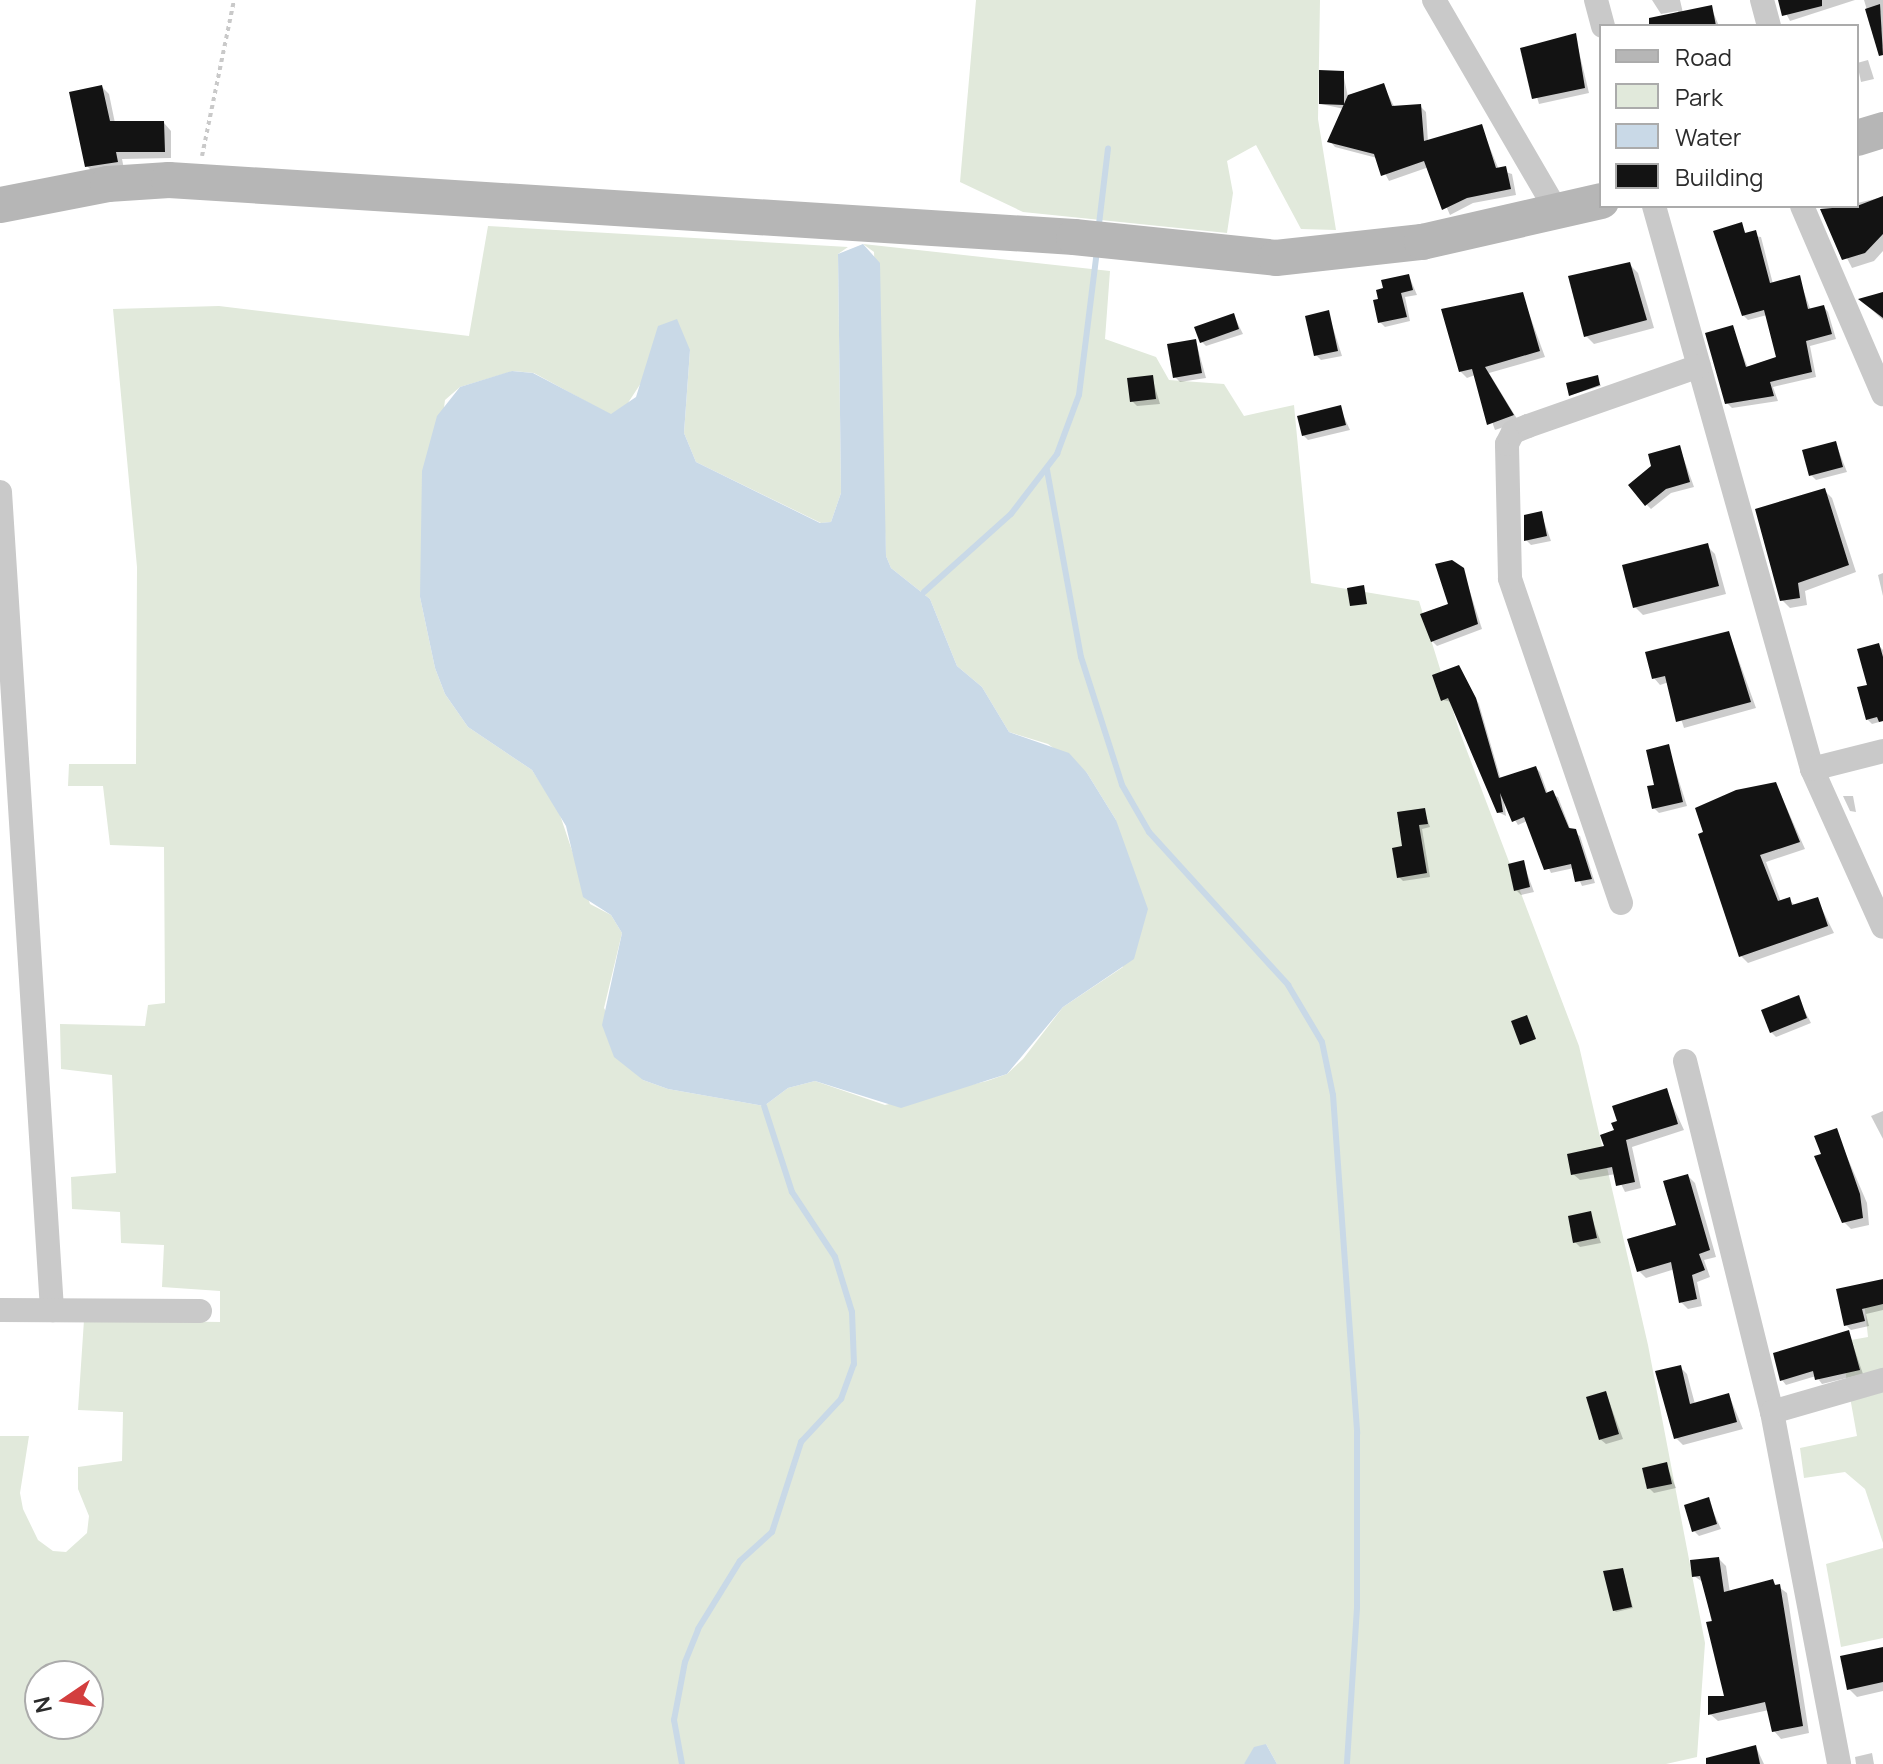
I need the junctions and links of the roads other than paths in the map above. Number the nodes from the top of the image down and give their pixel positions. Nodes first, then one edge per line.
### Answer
1 (1434, 0) edge
2 (1596, 0) edge
3 (1762, 0) edge
4 (1602, 24) edge
5 (1768, 24) edge
6 (1883, 130) edge
7 (1859, 137) edge
8 (1599, 201) edge
9 (0, 205) edge
10 (1655, 208) edge
11 (1803, 208) edge
12 (1556, 210) junction
13 (1877, 357) edge
14 (1699, 366) junction
15 (1883, 394) edge
16 (0, 492) edge
17 (1883, 751) edge
18 (10, 766) edge
19 (1812, 769) junction
20 (1621, 903) dead end
21 (1883, 927) edge
22 (1685, 1061) dead end
23 (0, 1310) edge
24 (52, 1310) junction
25 (200, 1311) dead end
26 (1883, 1380) edge
27 (1772, 1412) junction
28 (1839, 1764) edge

1 - 12 street
2 - 4 street
3 - 5 street
6 - 7 street
8 - 12 street
9 - 12 street
10 - 14 street
11 - 13 street
13 - 15 street
14 - 19 street
14 - 20 street
16 - 18 street
17 - 19 street
18 - 24 street
19 - 21 street
22 - 27 street
23 - 24 street
24 - 25 street
26 - 27 street
27 - 28 street

